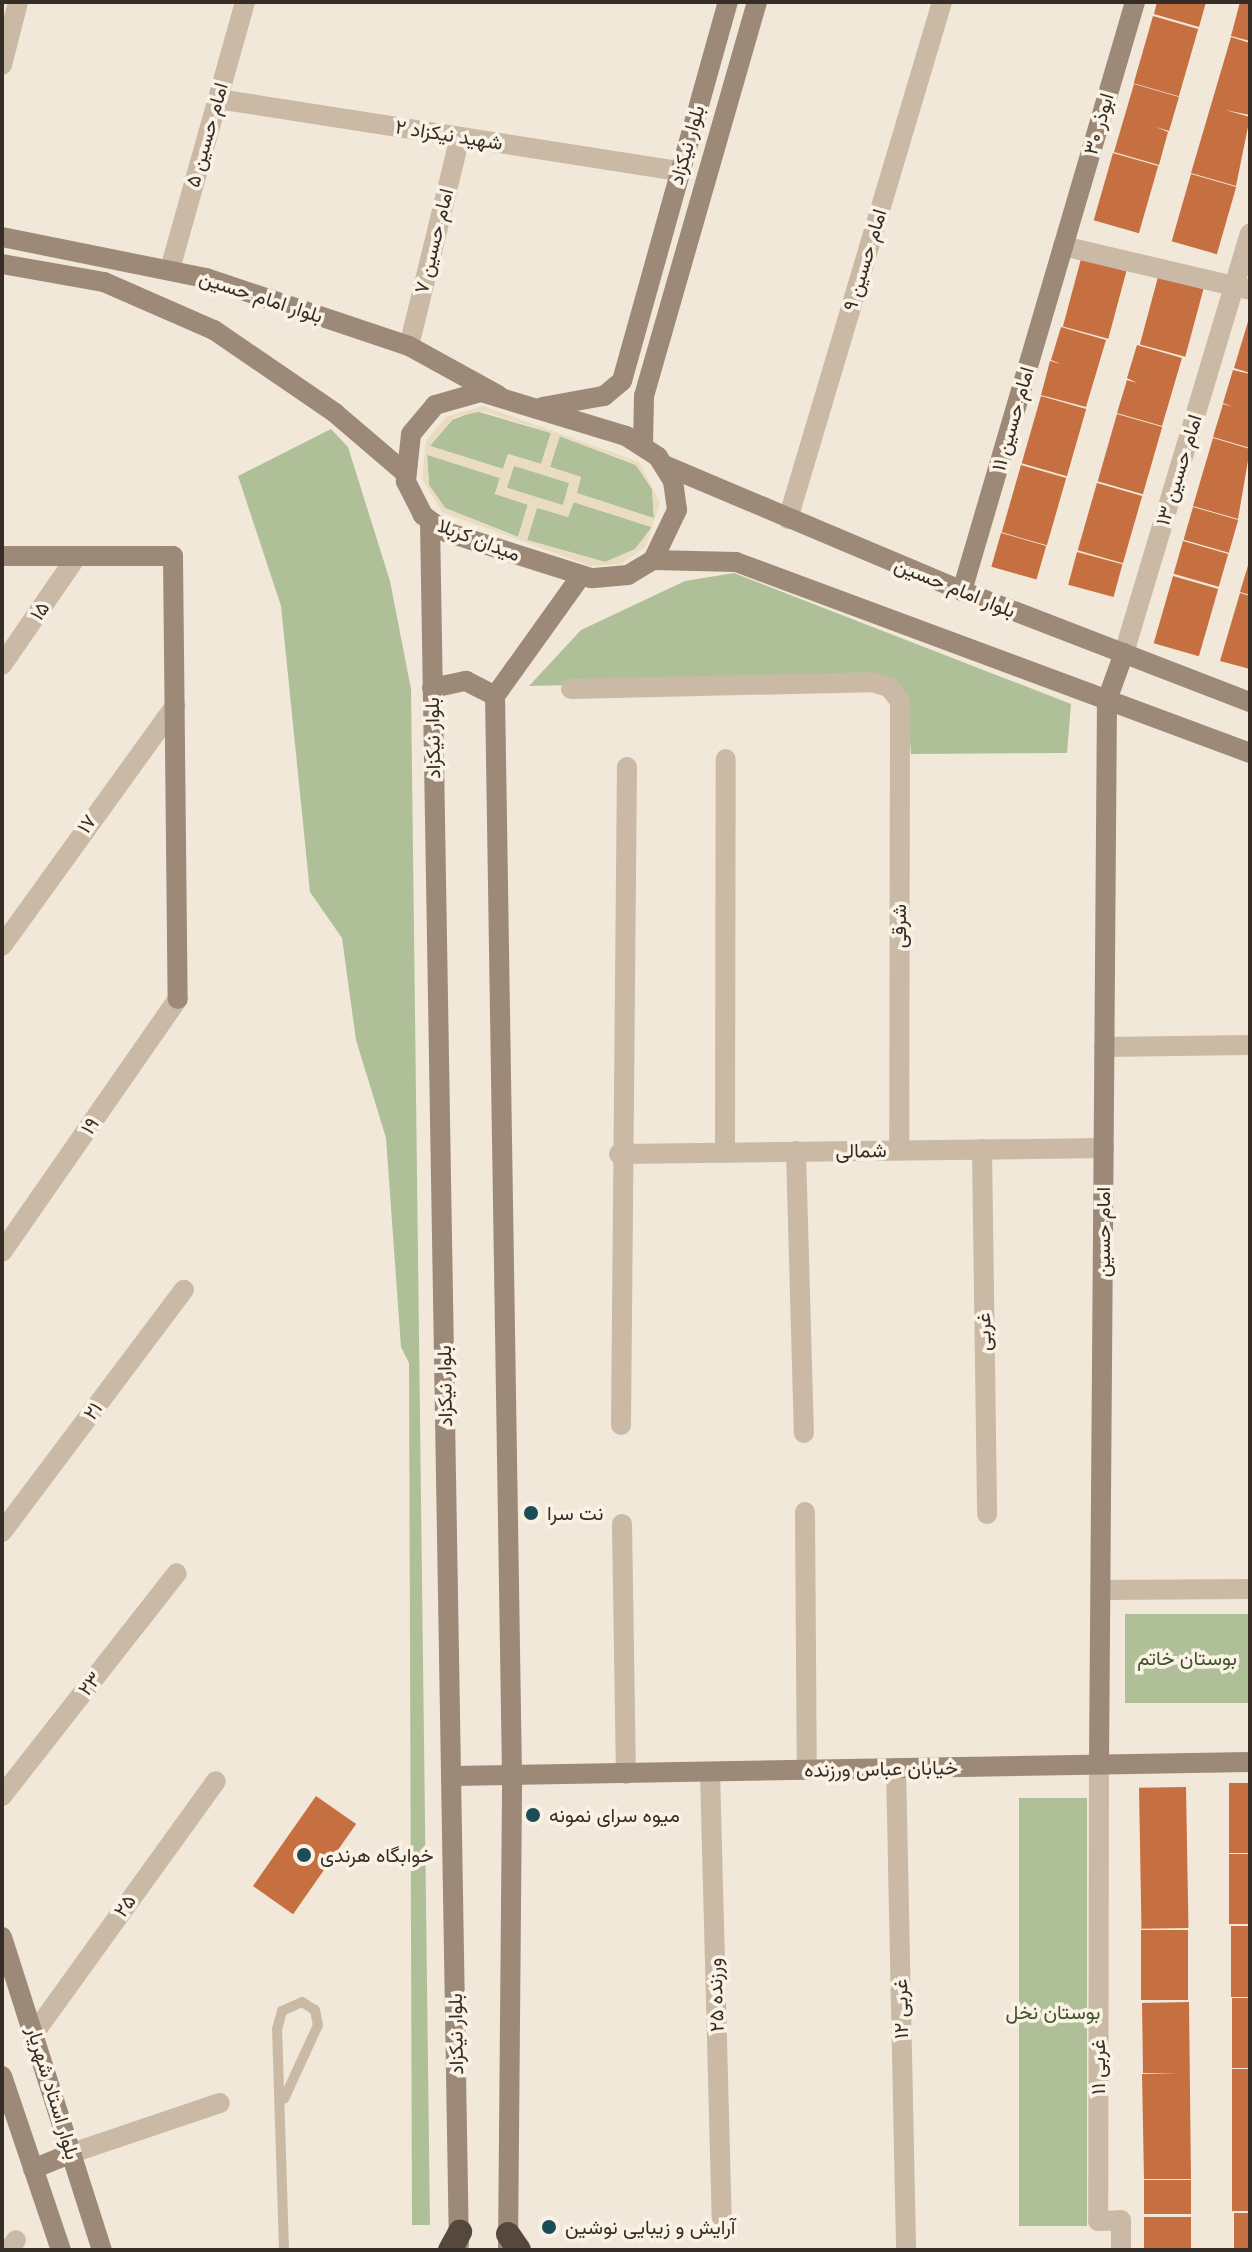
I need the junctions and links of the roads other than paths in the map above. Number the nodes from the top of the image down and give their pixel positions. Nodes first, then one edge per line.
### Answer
1 (18, 2) edge
2 (245, 2) edge
3 (728, 2) edge
4 (757, 2) edge
5 (942, 2) edge
6 (1135, 2) edge
7 (2, 65) edge
8 (218, 99) junction
9 (460, 137) junction
10 (680, 171) junction
11 (1250, 233) edge
12 (2, 237) edge
13 (1063, 246) junction
14 (2, 264) edge
15 (170, 269) junction
16 (1242, 288) edge
17 (409, 346) junction
18 (504, 400) junction
19 (532, 408) junction
20 (643, 445) junction
21 (664, 465) junction
22 (404, 472) junction
23 (788, 519) junction
24 (430, 521) junction
25 (2, 556) edge
26 (77, 556) junction
27 (653, 560) junction
28 (581, 576) junction
29 (962, 591) junction
30 (1124, 653) junction
31 (2, 665) edge
32 (432, 688) junction
33 (571, 689) dead end
34 (495, 696) junction
35 (1107, 700) junction
36 (1250, 702) edge
37 (175, 706) junction
38 (1250, 753) edge
39 (726, 759) dead end
40 (627, 767) dead end
41 (2, 946) edge
42 (178, 999) joint
43 (1250, 1045) edge
44 (1104, 1047) junction
45 (1104, 1148) junction
46 (982, 1149) junction
47 (899, 1150) junction
48 (796, 1151) junction
49 (725, 1153) junction
50 (619, 1154) junction
51 (2, 1252) edge
52 (184, 1290) dead end
53 (621, 1425) dead end
54 (804, 1433) dead end
55 (805, 1512) dead end
56 (987, 1514) dead end
57 (622, 1524) dead end
58 (2, 1532) edge
59 (177, 1573) dead end
60 (1250, 1589) edge
61 (1101, 1590) junction
62 (1250, 1762) edge
63 (1099, 1764) junction
64 (896, 1768) junction
65 (807, 1770) junction
66 (710, 1772) junction
67 (626, 1774) junction
68 (452, 1776) junction
69 (512, 1776) junction
70 (216, 1781) dead end
71 (2, 1796) edge
72 (2, 1937) edge
73 (35, 2032) junction
74 (2, 2078) edge
75 (284, 2099) junction
76 (220, 2103) dead end
77 (72, 2153) junction
78 (33, 2169) junction
79 (722, 2217) dead end
80 (456, 2244) edge
81 (512, 2245) edge
82 (61, 2250) edge
83 (102, 2250) edge
84 (284, 2250) edge
85 (906, 2250) edge
86 (1121, 2250) edge

1 - 7 street
2 - 8 street, امام حسین ۵
3 - 10 main road, بلوار نیکزاد
4 - 20 main road, بلوار نیکزاد
5 - 23 street, امام حسین ۹
6 - 13 main road, ابوذر ۳۰
8 - 9 street, شهید نیکزاد ۲
8 - 15 street, امام حسین ۵
9 - 10 street, شهید نیکزاد ۲
9 - 17 street, امام حسین ۷
10 - 19 main road, بلوار نیکزاد
11 - 16 street, امام حسین ۱۳
12 - 15 main road, بلوار امام حسین
13 - 16 street
13 - 29 main road, امام حسین ۱۱
14 - 22 main road
15 - 17 main road, بلوار امام حسین
16 - 30 street, امام حسین ۱۳
17 - 18 main road, بلوار امام حسین
18 - 19 main road
18 - 22 main road
19 - 20 main road
20 - 21 main road
21 - 23 main road, بلوار امام حسین
21 - 27 main road
22 - 24 main road, میدان کربلا
23 - 29 main road, بلوار امام حسین
24 - 28 main road, میدان کربلا
24 - 32 main road, بلوار نیکزاد
25 - 26 main road
26 - 31 street, ۱۵
26 - 37 main road
27 - 28 main road, میدان کربلا
27 - 35 main road
28 - 34 main road
29 - 30 main road, بلوار امام حسین
30 - 35 main road, امام حسین
30 - 36 main road, بلوار امام حسین
32 - 34 main road
32 - 68 main road, بلوار نیکزاد
33 - 47 street, شرقی
34 - 69 main road
35 - 38 main road
35 - 44 main road, امام حسین
37 - 41 street, ۱۷
37 - 42 main road
39 - 49 street
40 - 50 street
42 - 51 street, ۱۹
43 - 44 street
44 - 45 main road, امام حسین
45 - 46 street, شمالی
45 - 61 main road, امام حسین
46 - 47 street, شمالی
46 - 56 street, غربی
47 - 48 street, شمالی
48 - 49 street, شمالی
48 - 54 street
49 - 50 street, شمالی
50 - 53 street
52 - 58 street, ۲۱
55 - 65 street
57 - 67 street
59 - 71 street, ۲۳
60 - 61 street
61 - 63 main road, امام حسین
62 - 63 main road, خیابان عباس ورزنده
63 - 64 main road, خیابان عباس ورزنده
63 - 86 street, غربی ۱۱
64 - 65 main road, خیابان عباس ورزنده
64 - 85 street, غربی ۱۲
65 - 66 main road, خیابان عباس ورزنده
66 - 67 main road, خیابان عباس ورزنده
66 - 79 street, ورزنده ۲۵
67 - 69 main road, خیابان عباس ورزنده
68 - 69 main road, خیابان عباس ورزنده
68 - 80 main road, بلوار نیکزاد
69 - 81 main road
70 - 73 street, ۲۵
72 - 73 main road, بلوار استاد شهریار
73 - 77 main road, بلوار استاد شهریار
74 - 78 main road, بلوار استاد شهریار
75 - 75 lane
75 - 84 lane
76 - 77 street
77 - 78 main road
77 - 83 main road, بلوار استاد شهریار
78 - 82 main road, بلوار استاد شهریار

